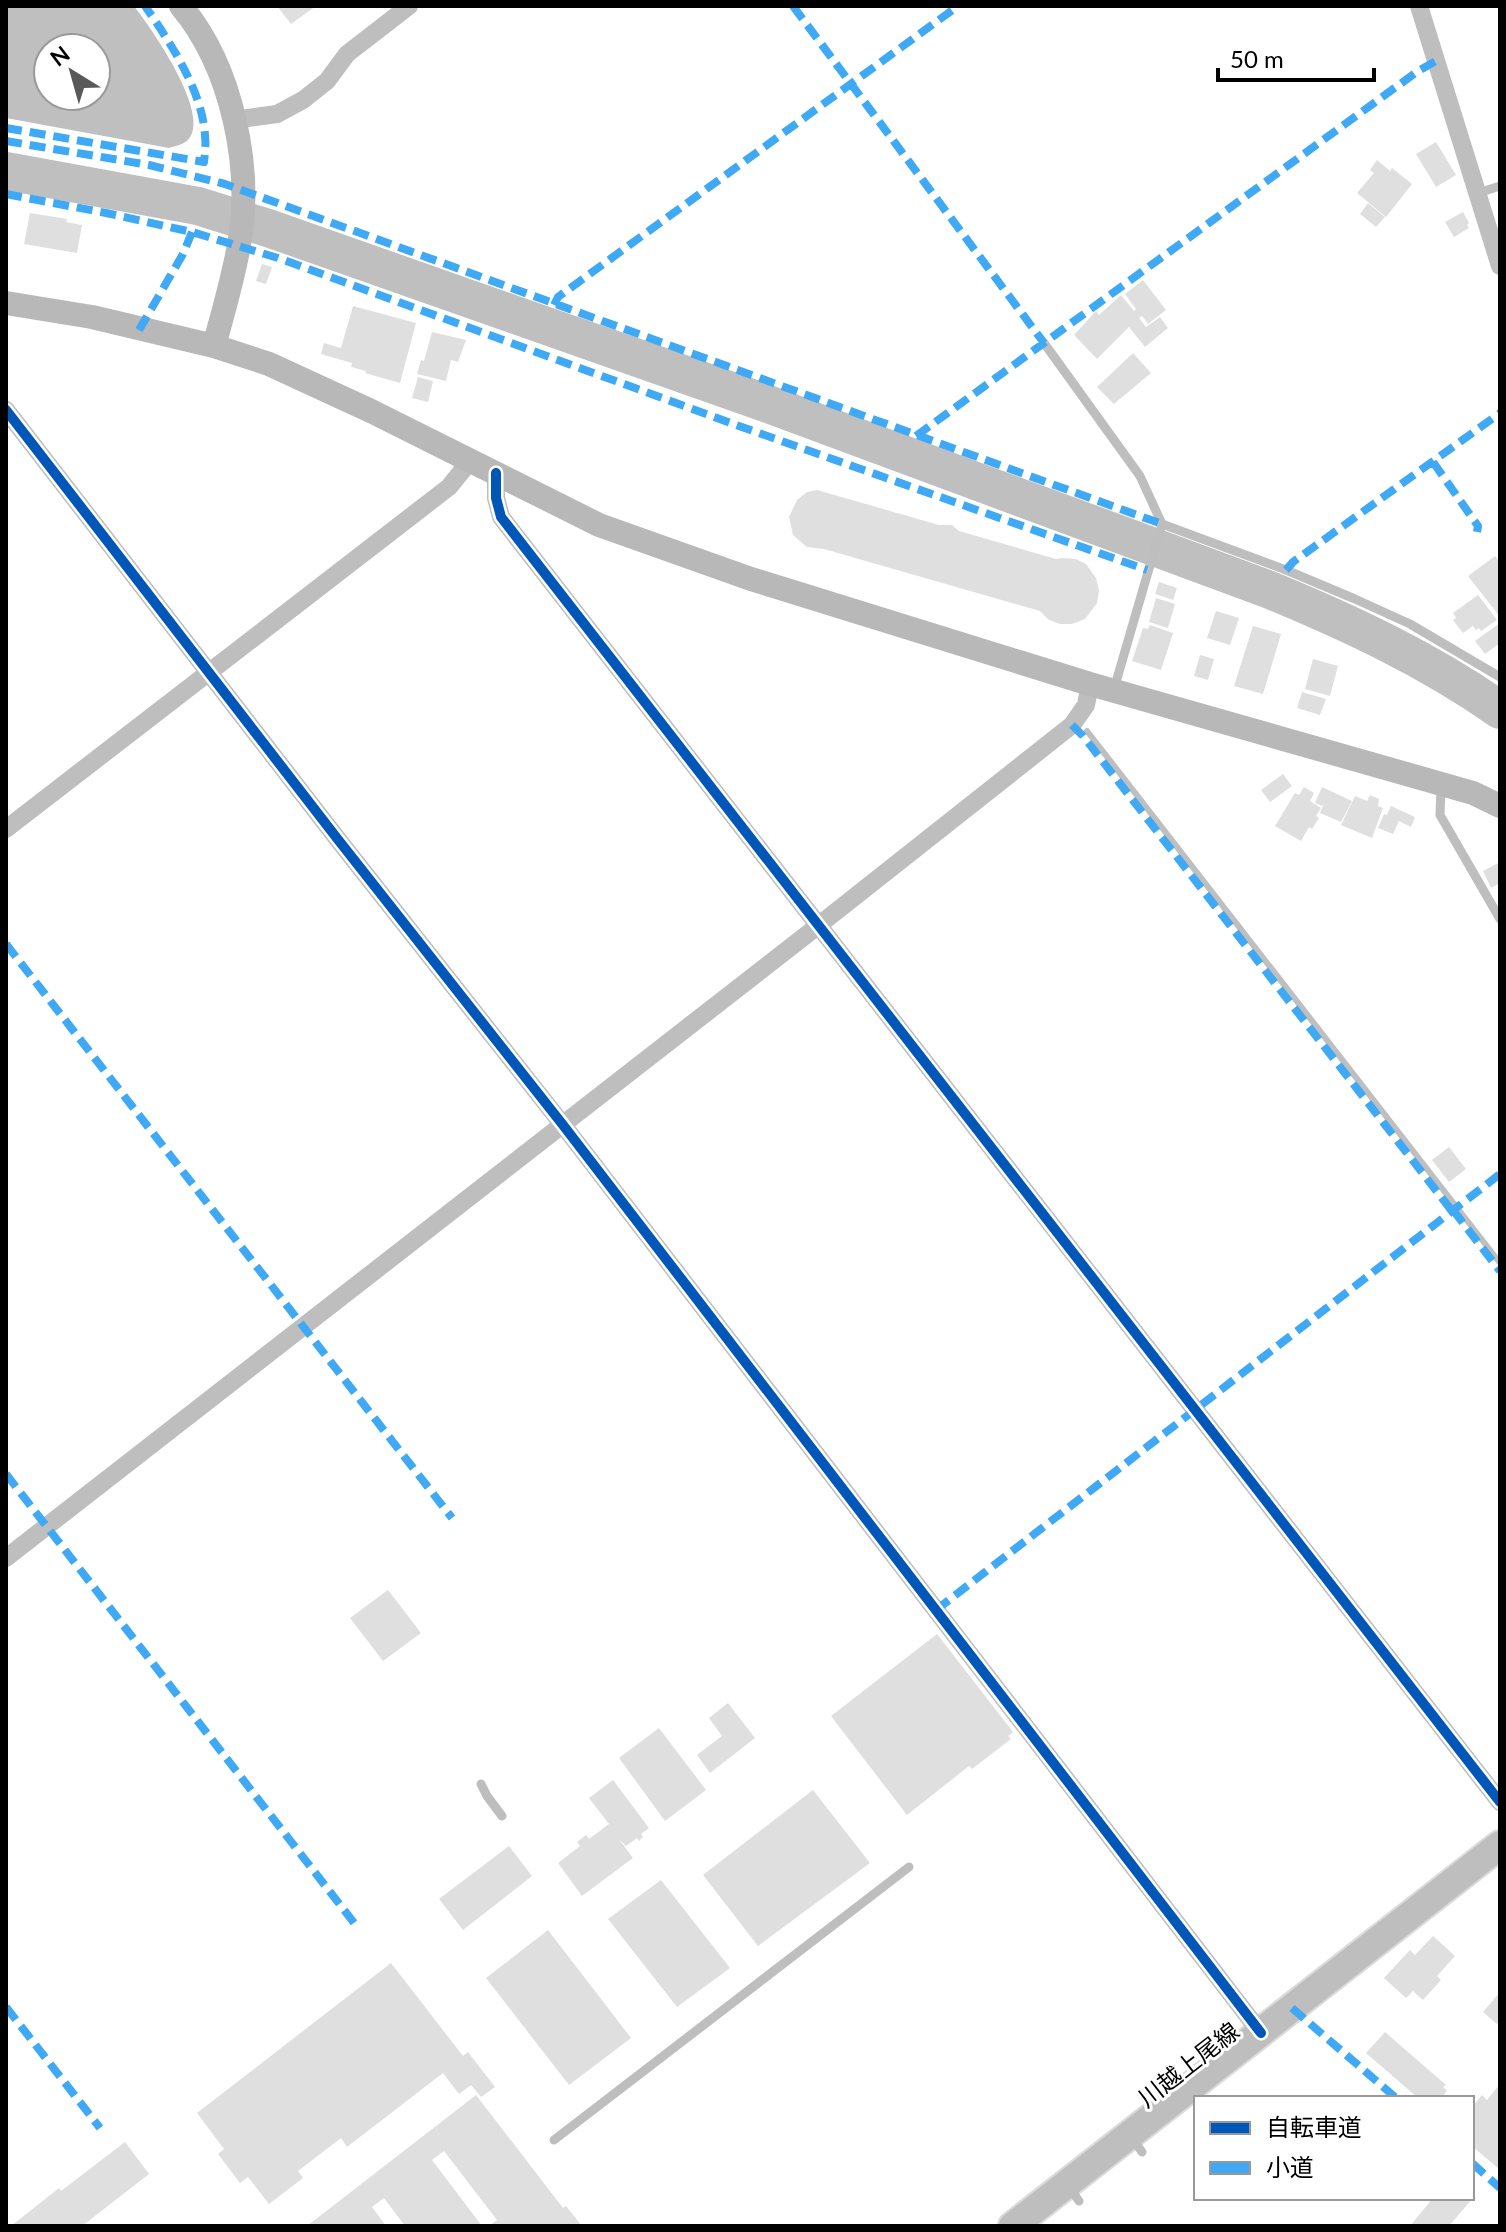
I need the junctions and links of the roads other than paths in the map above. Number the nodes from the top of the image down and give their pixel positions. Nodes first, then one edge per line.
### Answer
1 (181, 6) edge
2 (409, 6) edge
3 (1419, 6) edge
4 (234, 120) junction
5 (1500, 186) edge
6 (1478, 193) junction
7 (1500, 266) edge
8 (6, 303) edge
9 (1044, 343) dead end
10 (214, 346) junction
11 (6, 410) edge
12 (470, 461) junction
13 (496, 473) junction
14 (1161, 526) junction
15 (208, 671) junction
16 (1500, 677) edge
17 (1102, 688) junction
18 (1441, 784) junction
19 (1500, 806) edge
20 (6, 829) edge
21 (1500, 919) edge
22 (819, 925) junction
23 (563, 1125) junction
24 (6, 1558) edge
25 (481, 1784) dead end
26 (1500, 1802) edge
27 (502, 1816) dead end
28 (1500, 1845) edge
29 (909, 1867) dead end
30 (1261, 2033) junction
31 (554, 2140) dead end
32 (1013, 2226) edge

1 - 4 street
2 - 4 street
3 - 6 street
4 - 10 street
5 - 6 lane
6 - 7 street
8 - 10 street
9 - 14 lane
10 - 12 street
11 - 15 street
12 - 13 street
12 - 15 street
13 - 17 street
13 - 22 street
14 - 16 lane
14 - 17 lane
15 - 20 street
15 - 23 street
17 - 18 street
17 - 22 street
18 - 19 street
18 - 21 lane
22 - 23 street
22 - 26 street
23 - 24 street
23 - 30 street
25 - 27 lane
28 - 30 main road, 川越上尾線
29 - 31 lane
30 - 32 main road, 川越上尾線

